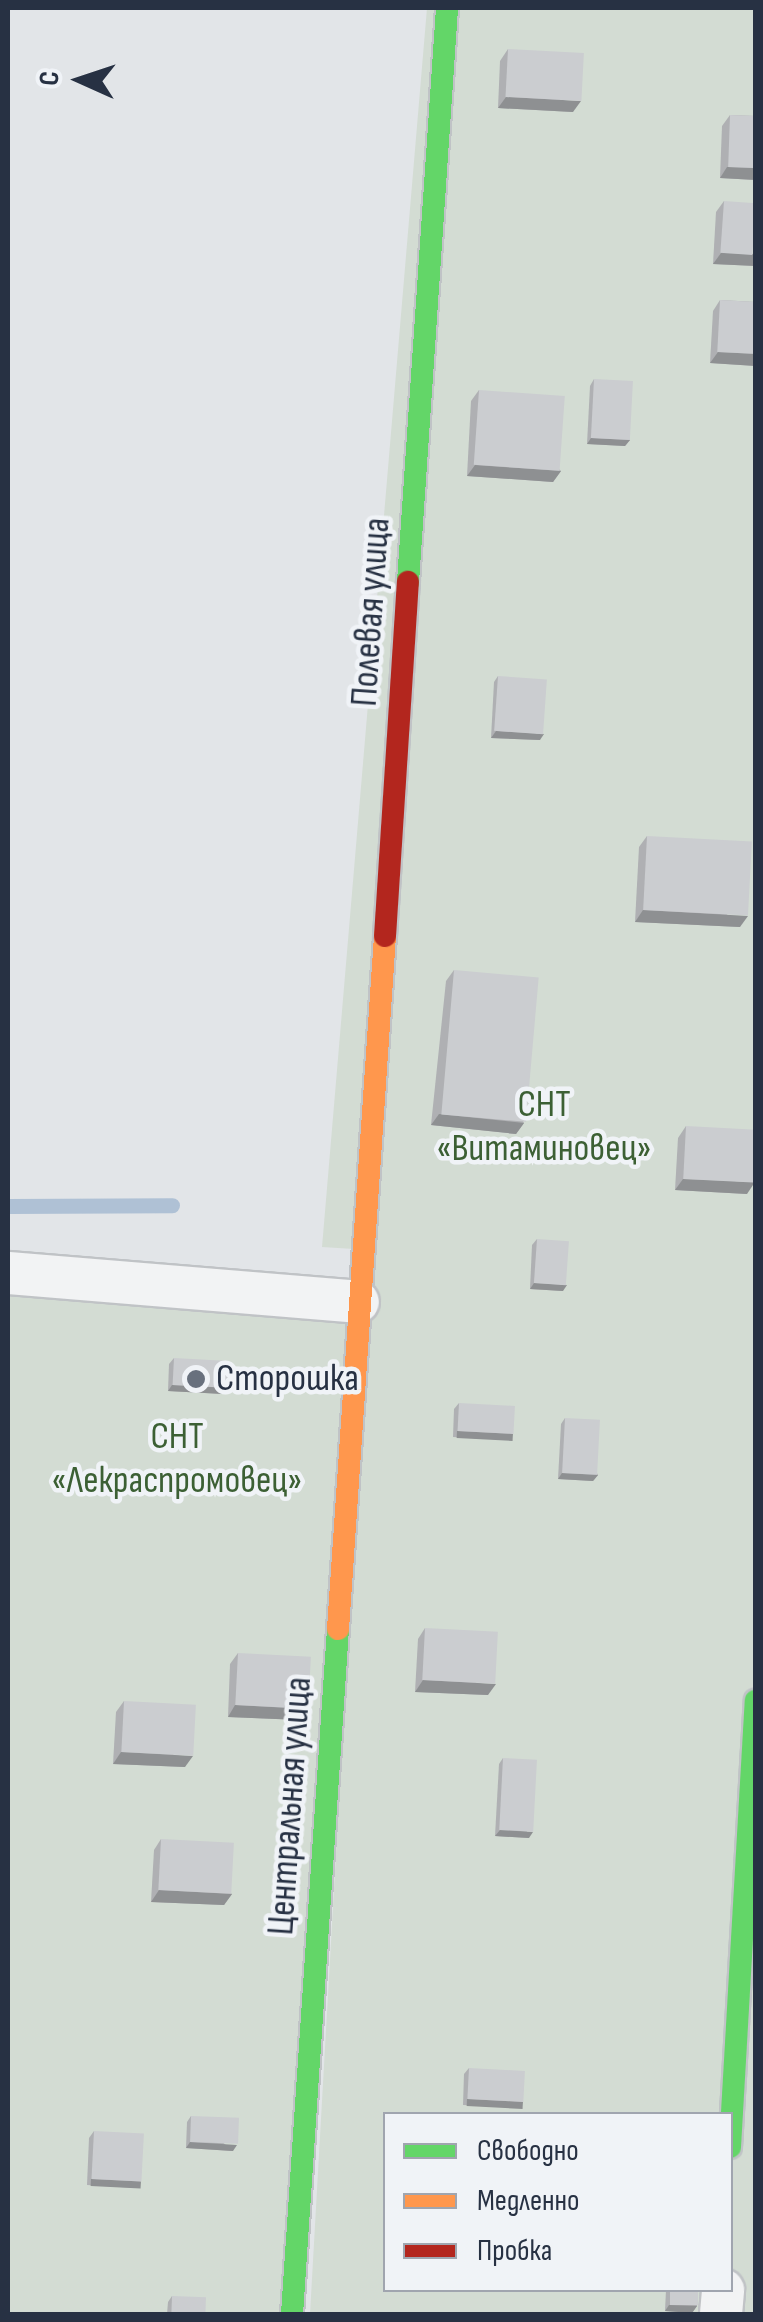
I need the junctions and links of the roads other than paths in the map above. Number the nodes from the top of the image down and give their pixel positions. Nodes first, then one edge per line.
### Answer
1 (448, 8) edge
2 (8, 1273) edge
3 (358, 1302) junction
4 (756, 1700) edge
5 (732, 2112) edge
6 (292, 2314) edge

1 - 3 street, Полевая улица
2 - 3 street
3 - 6 street, Центральная улица
4 - 5 street

